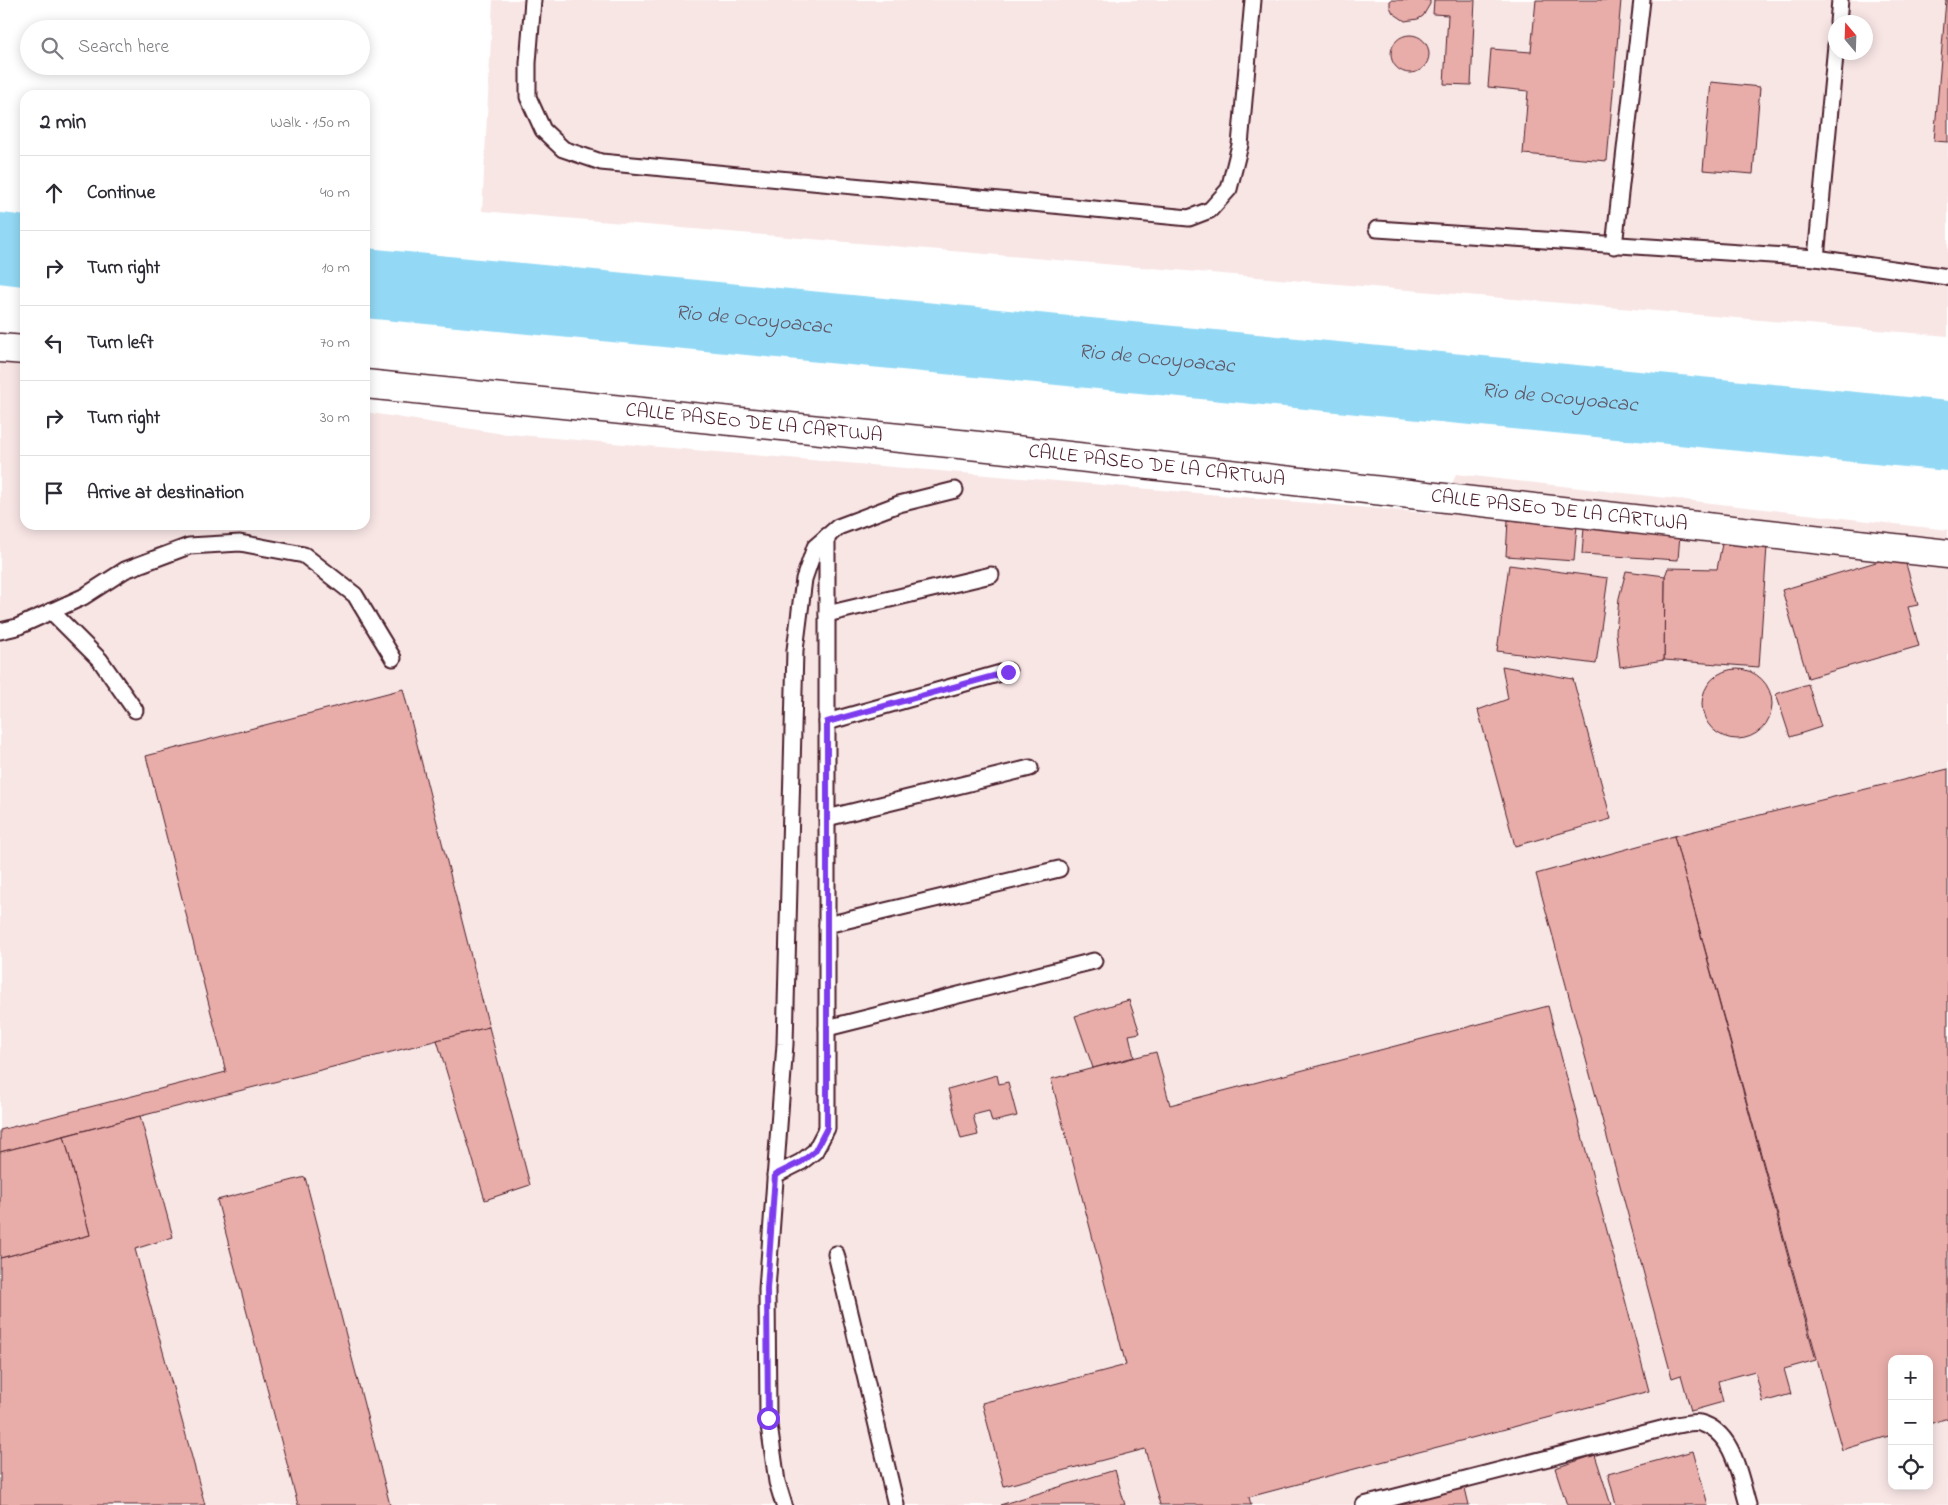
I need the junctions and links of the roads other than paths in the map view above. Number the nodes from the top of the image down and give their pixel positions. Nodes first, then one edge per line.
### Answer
1 (533, 0) edge
2 (1253, 0) edge
3 (1642, 0) edge
4 (1840, 0) edge
5 (1839, 15) edge
6 (1835, 60) edge
7 (1377, 229) dead end
8 (1614, 246) junction
9 (1816, 258) junction
10 (1948, 277) edge
11 (0, 348) edge
12 (20, 350) edge
13 (370, 385) edge
14 (955, 490) dead end
15 (827, 536) junction
16 (1948, 554) edge
17 (991, 575) dead end
18 (51, 611) junction
19 (827, 614) junction
20 (0, 631) edge
21 (392, 658) dead end
22 (1008, 672) dead end
23 (135, 710) dead end
24 (827, 722) junction
25 (1030, 768) dead end
26 (827, 818) junction
27 (1059, 869) dead end
28 (827, 925) junction
29 (1094, 961) dead end
30 (827, 1028) junction
31 (775, 1175) junction
32 (836, 1254) dead end
33 (784, 1505) edge
34 (896, 1505) edge
35 (1364, 1505) edge
36 (1748, 1505) edge

1 - 2 lane
3 - 8 lane
4 - 5 lane
6 - 9 lane
7 - 8 lane
8 - 9 lane
9 - 10 lane
11 - 12 street
13 - 16 street, CALLE PASEO DE LA CARTUJA
14 - 15 lane
15 - 19 lane
15 - 31 lane
17 - 19 lane
18 - 20 lane
18 - 21 lane
18 - 23 lane
19 - 24 lane
22 - 24 lane
24 - 26 lane
25 - 26 lane
26 - 28 lane
27 - 28 lane
28 - 30 lane
29 - 30 lane
30 - 31 lane
31 - 33 lane
32 - 34 lane
35 - 36 lane

